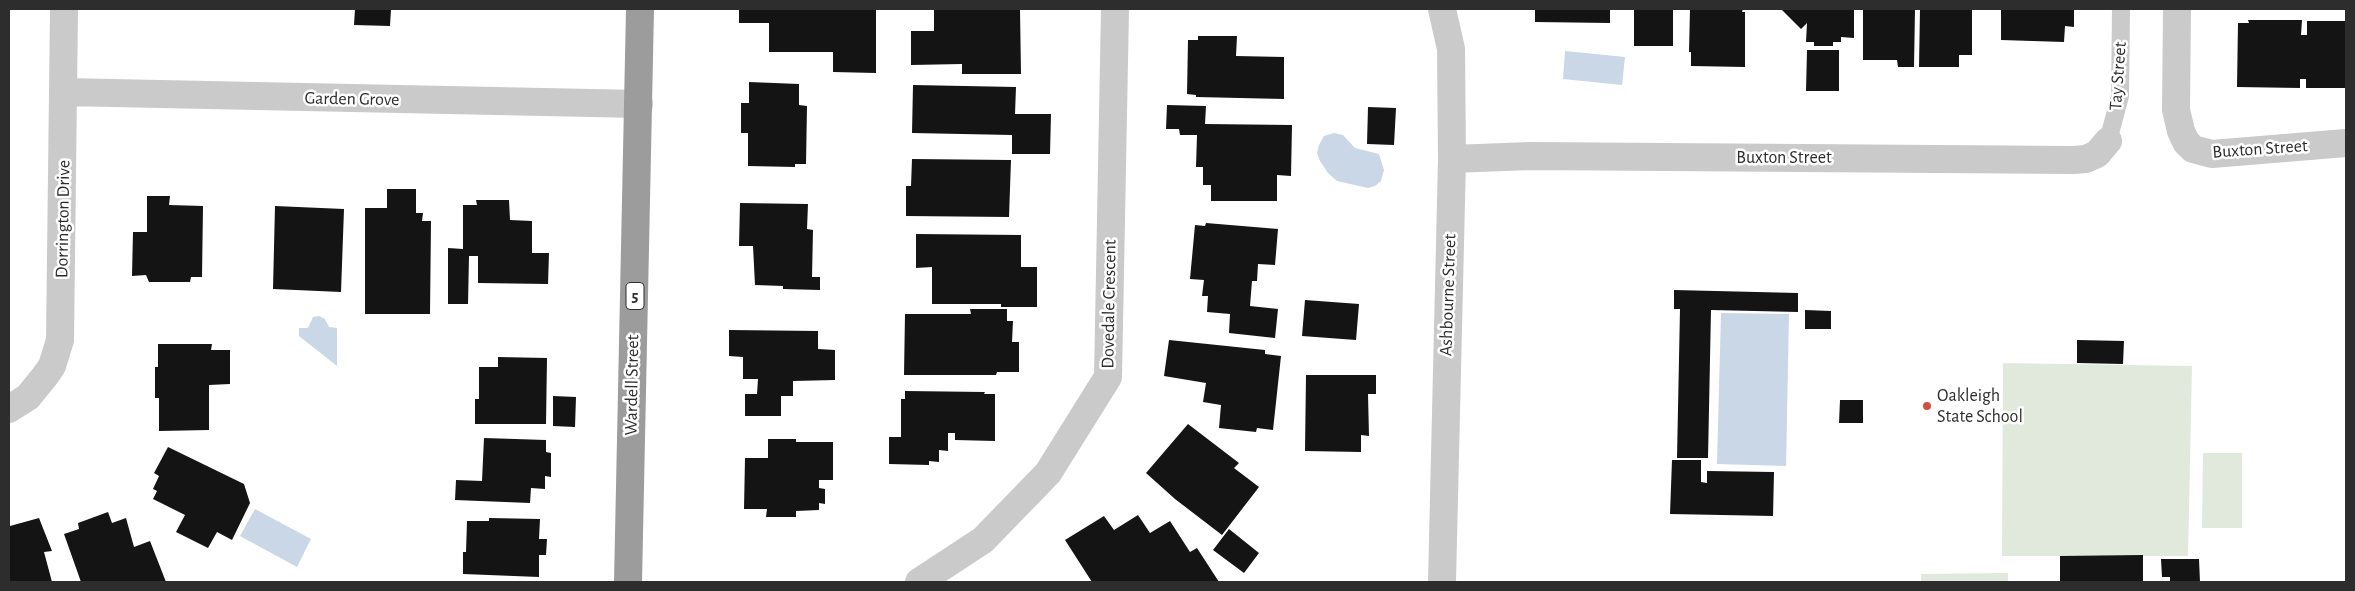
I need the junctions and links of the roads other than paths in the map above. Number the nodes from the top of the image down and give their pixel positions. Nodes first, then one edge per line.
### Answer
1 (64, 9) edge
2 (640, 9) edge
3 (1114, 9) edge
4 (1442, 9) edge
5 (2121, 9) edge
6 (2177, 9) edge
7 (65, 92) junction
8 (639, 104) junction
9 (2108, 141) joint
10 (2346, 143) edge
11 (1452, 159) junction
12 (9, 409) edge
13 (628, 582) edge
14 (919, 582) edge
15 (1442, 582) edge

1 - 7 street, Dorrington Drive
2 - 8 highway, Wardell Street / 5
3 - 14 street, Dovedale Crescent
4 - 11 street, Ashbourne Street
5 - 9 lane, Tay Street
6 - 10 street, Buxton Street
7 - 8 street, Garden Grove
7 - 12 street, Dorrington Drive
8 - 13 highway, Wardell Street / 5
9 - 11 street, Buxton Street
11 - 15 street, Ashbourne Street

